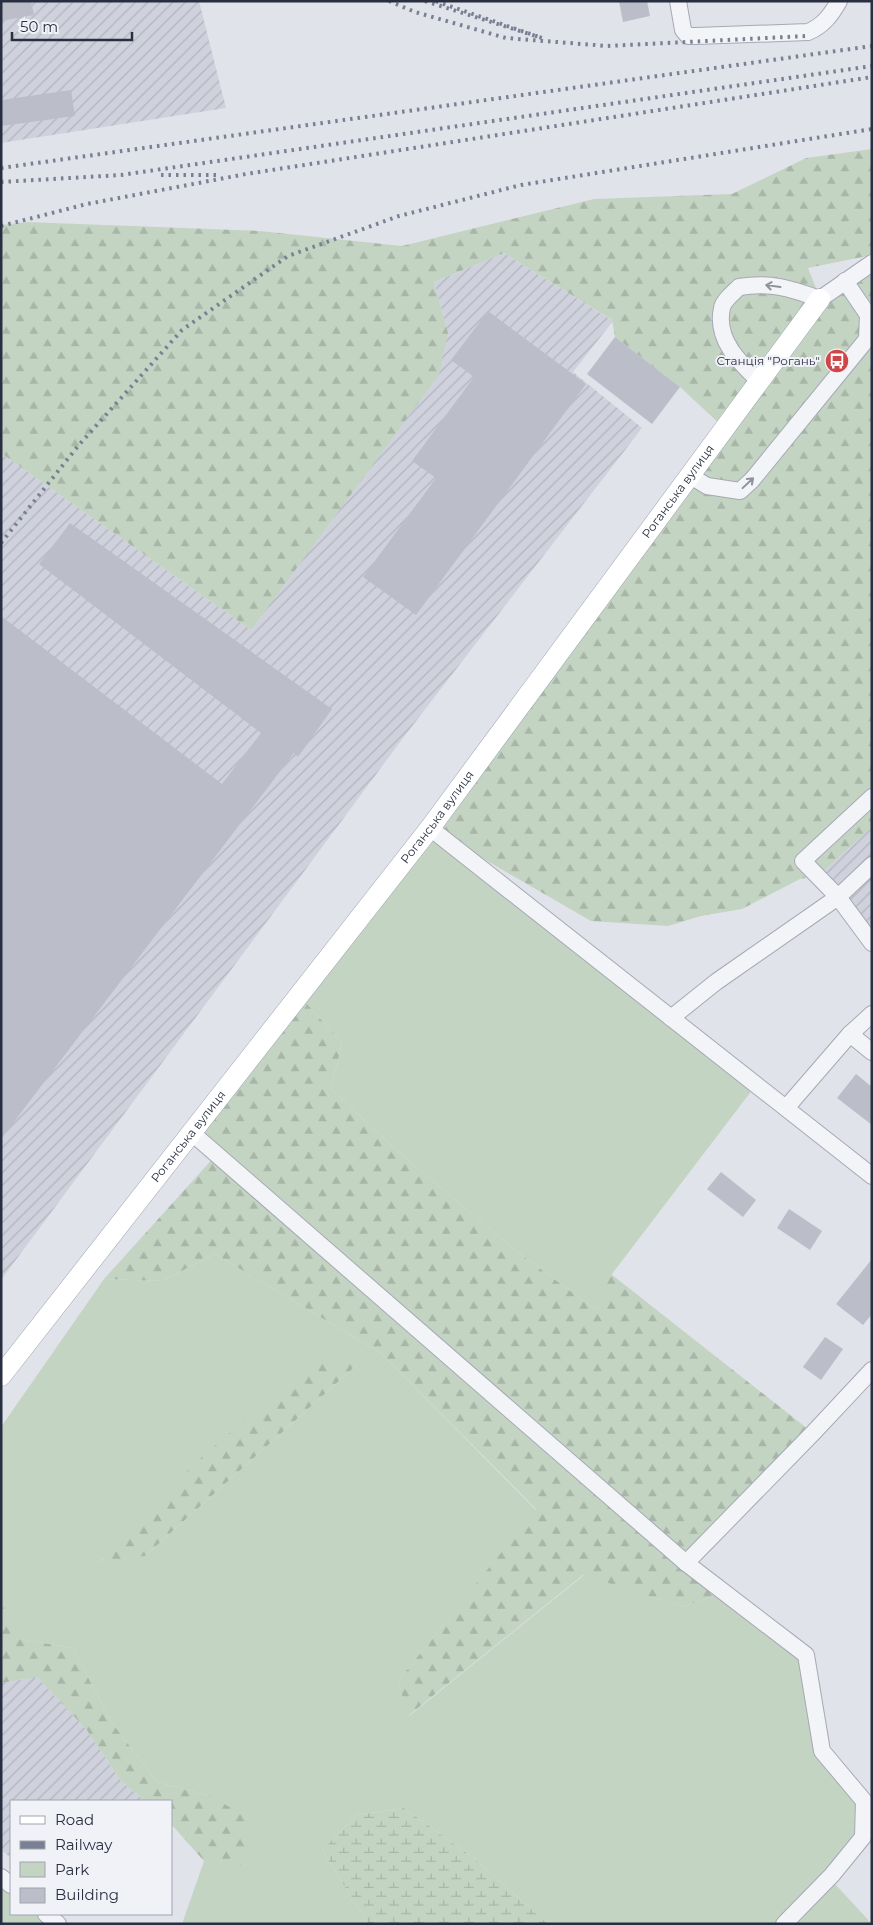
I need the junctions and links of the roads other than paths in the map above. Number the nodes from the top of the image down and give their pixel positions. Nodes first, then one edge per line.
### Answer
1 (678, 1) edge
2 (839, 1) edge
3 (872, 263) edge
4 (845, 281) junction
5 (820, 299) junction
6 (759, 381) junction
7 (689, 475) junction
8 (872, 797) edge
9 (430, 828) junction
10 (872, 865) edge
11 (838, 897) junction
12 (872, 943) edge
13 (872, 1014) edge
14 (671, 1018) junction
15 (850, 1034) junction
16 (872, 1052) edge
17 (786, 1108) junction
18 (192, 1134) junction
19 (872, 1176) edge
20 (872, 1370) edge
21 (1, 1376) edge
22 (686, 1563) junction
23 (47, 1915) edge
24 (58, 1924) edge
25 (784, 1924) edge

1 - 2 street
3 - 4 street, Роганська вулиця
4 - 5 street, Роганська вулиця
7 -> 4 street
5 - 6 main road, Роганська вулиця
5 -> 6 street
6 - 7 main road, Роганська вулиця
7 - 9 main road, Роганська вулиця
8 - 11 street
9 - 14 street
9 - 18 main road, Роганська вулиця
10 - 11 street
11 - 12 street
11 - 14 street
13 - 15 street
14 - 17 street
15 - 16 street
15 - 17 street
17 - 19 street
18 - 21 main road, Роганська вулиця
18 - 22 street
20 - 22 street
22 - 25 street
23 - 24 street

